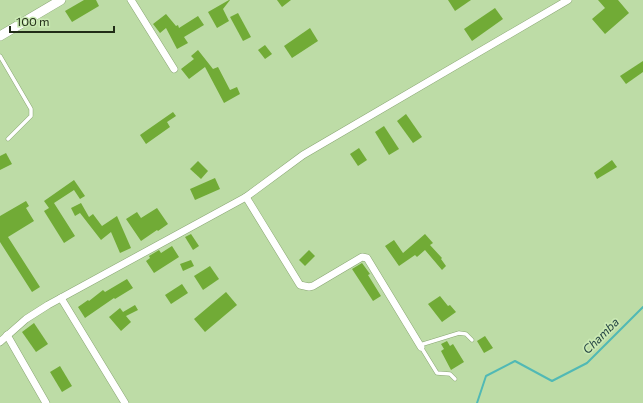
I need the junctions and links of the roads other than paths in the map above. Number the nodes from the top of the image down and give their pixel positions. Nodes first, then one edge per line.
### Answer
1 (61, 0) edge
2 (131, 0) edge
3 (568, 0) edge
4 (51, 3) edge
5 (0, 36) edge
6 (0, 56) edge
7 (174, 70) dead end
8 (8, 139) dead end
9 (246, 197) junction
10 (61, 298) junction
11 (7, 335) junction
12 (472, 340) dead end
13 (0, 342) edge
14 (421, 346) junction
15 (455, 379) dead end
16 (46, 403) edge
17 (125, 403) edge

1 - 4 main road
2 - 7 street
3 - 9 street
4 - 5 main road
6 - 8 lane
9 - 10 street
9 - 14 street
10 - 11 street
10 - 17 street
11 - 13 street
11 - 16 street
12 - 14 lane
14 - 15 lane

